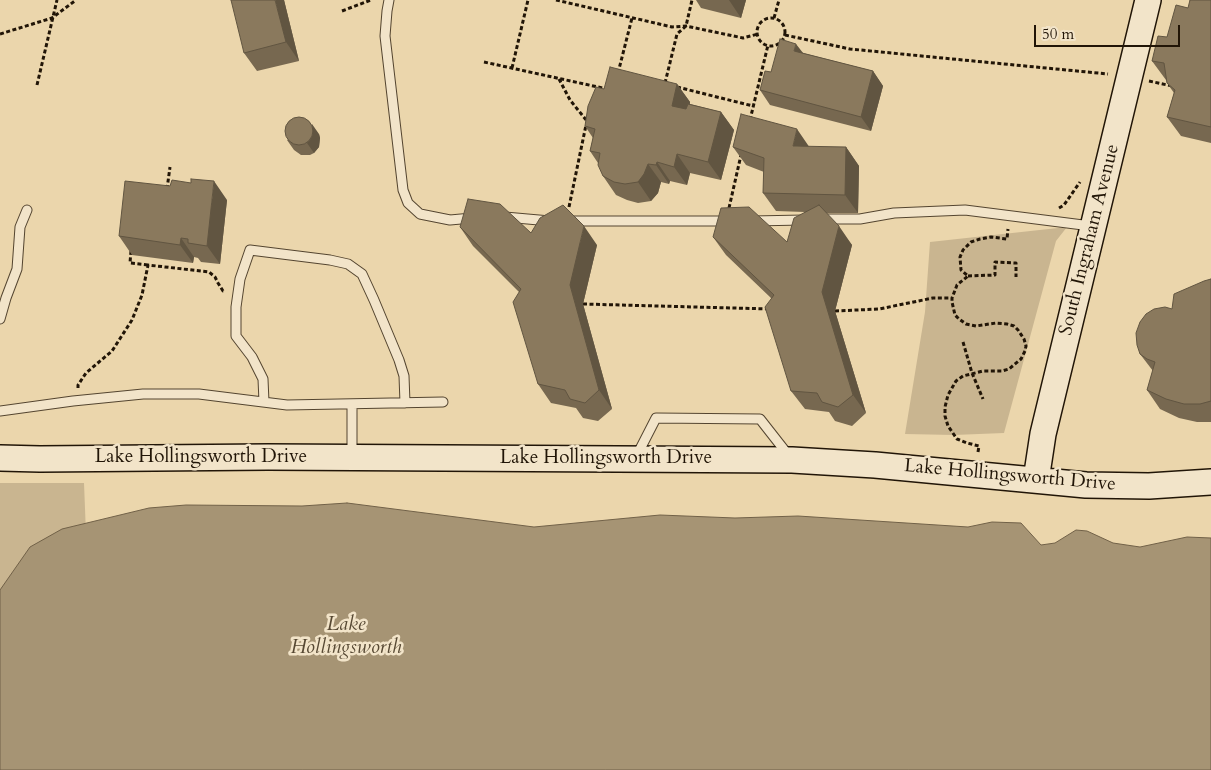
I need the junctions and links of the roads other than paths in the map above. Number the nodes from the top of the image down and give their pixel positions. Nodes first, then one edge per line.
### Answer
1 (389, 0) edge
2 (1148, 0) edge
3 (27, 210) dead end
4 (478, 217) edge
5 (497, 217) edge
6 (1093, 226) junction
7 (0, 319) edge
8 (264, 402) junction
9 (443, 402) dead end
10 (406, 403) junction
11 (352, 404) junction
12 (0, 411) edge
13 (352, 457) junction
14 (0, 458) edge
15 (635, 459) junction
16 (792, 460) junction
17 (1036, 480) junction
18 (1211, 482) edge

1 - 4 lane
2 - 6 street, South Ingraham Avenue
3 - 7 lane
5 - 6 lane
6 - 17 street, South Ingraham Avenue
8 - 10 lane
8 - 11 lane
8 - 12 lane
9 - 10 lane
10 - 11 lane
11 - 13 lane
13 - 14 street, Lake Hollingsworth Drive
13 - 15 street, Lake Hollingsworth Drive
15 - 16 street, Lake Hollingsworth Drive
15 - 16 lane
16 - 17 street, Lake Hollingsworth Drive
17 - 18 street, Lake Hollingsworth Drive

